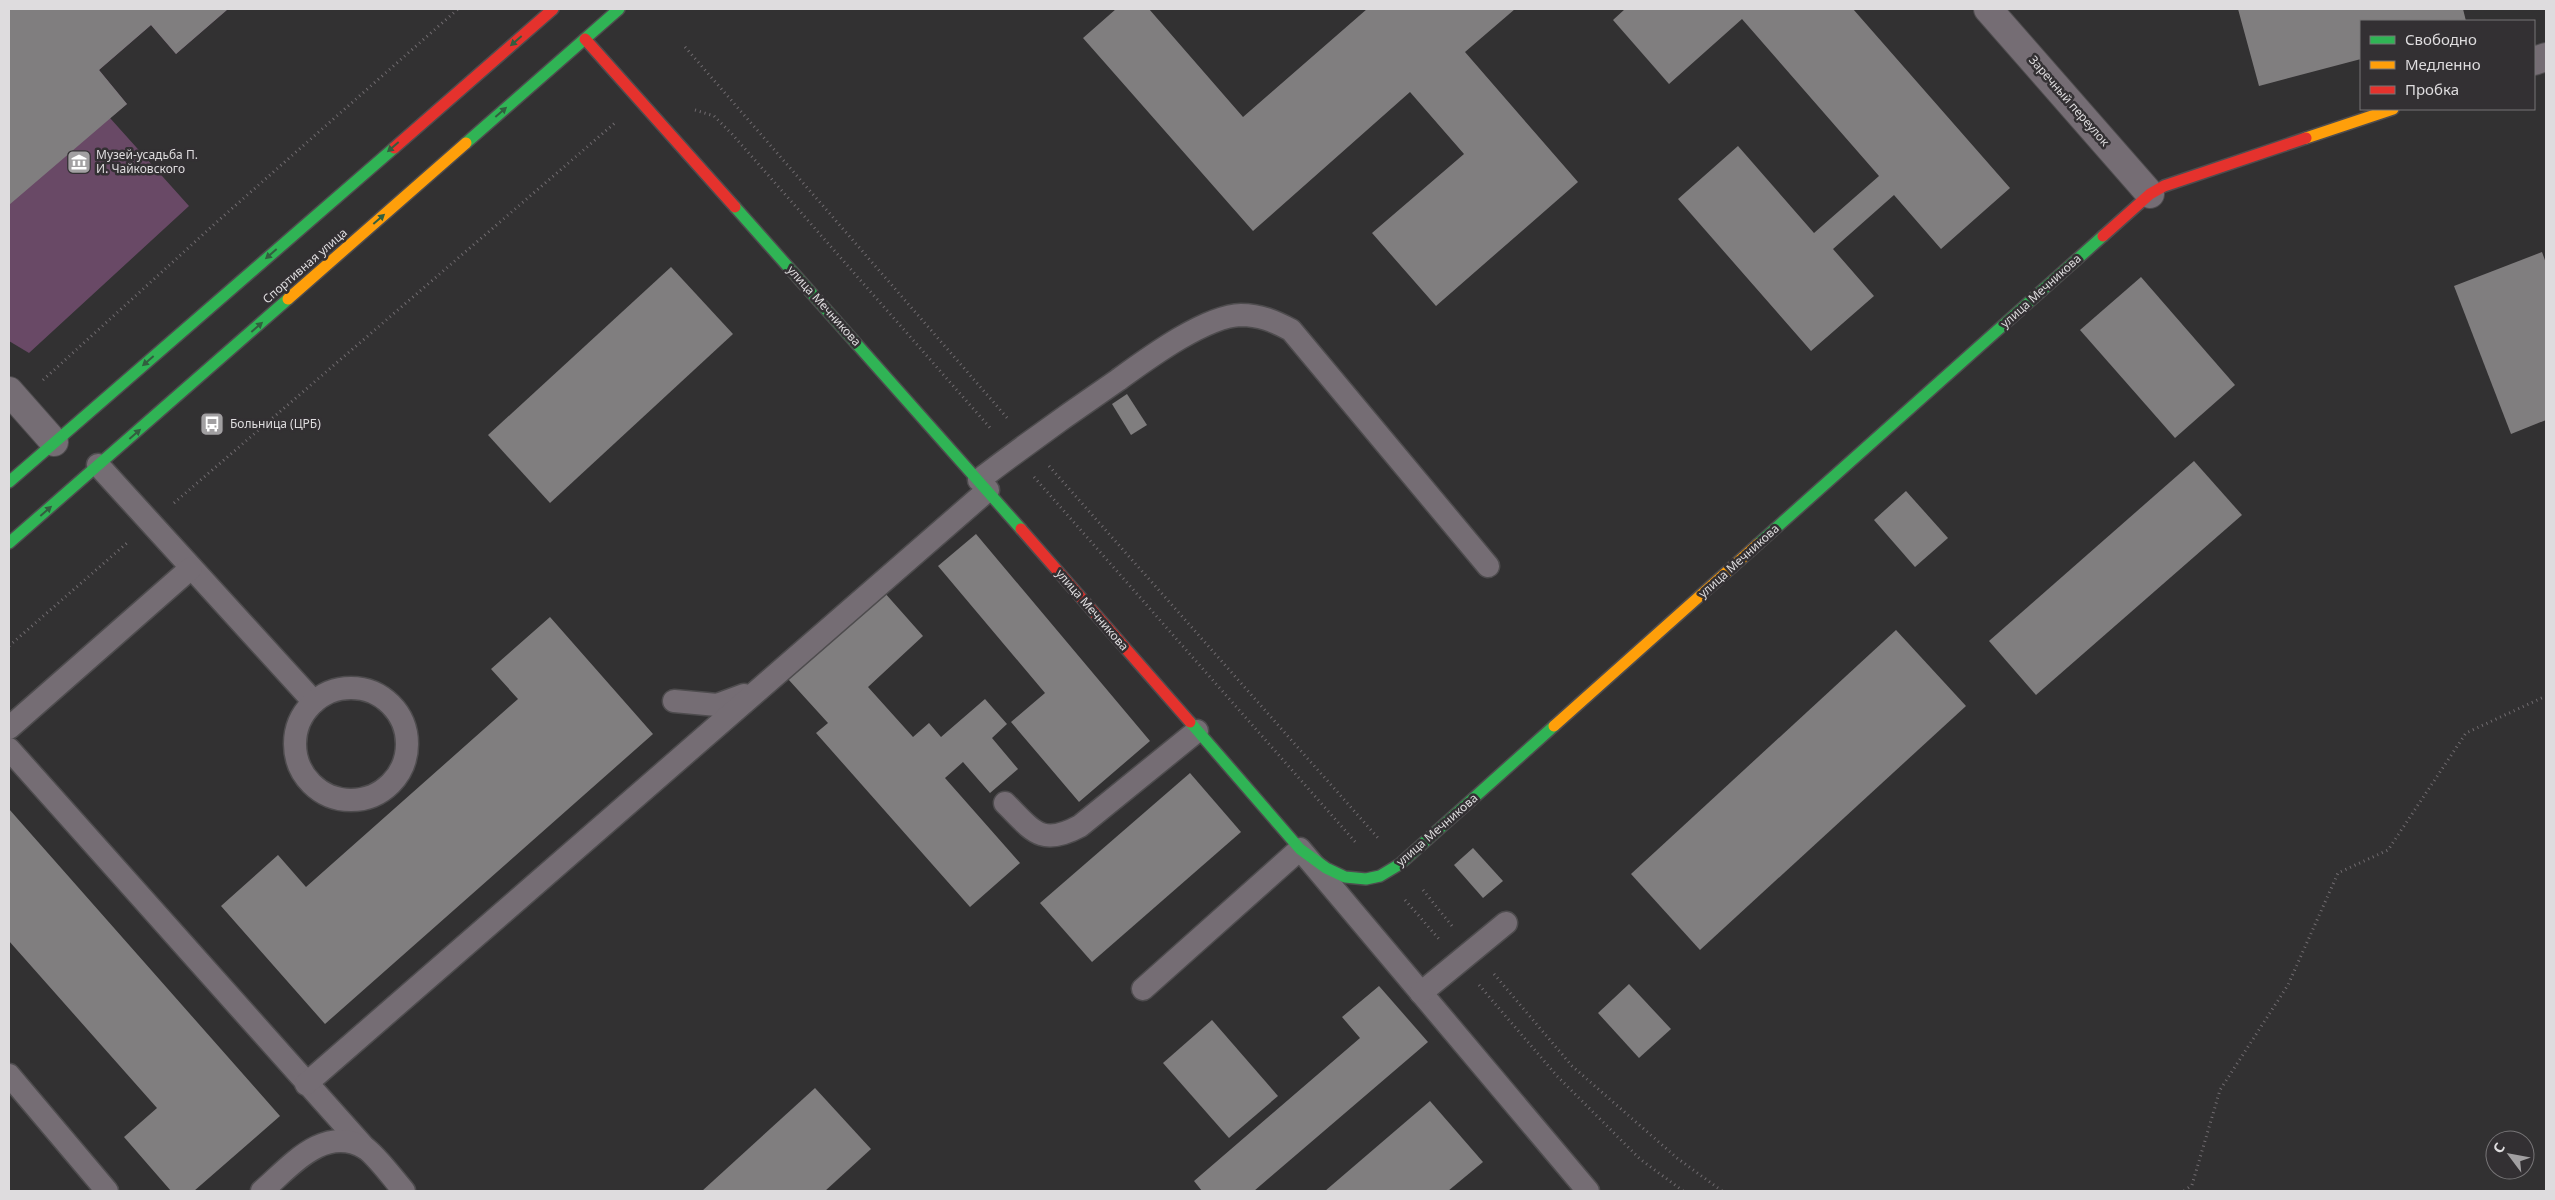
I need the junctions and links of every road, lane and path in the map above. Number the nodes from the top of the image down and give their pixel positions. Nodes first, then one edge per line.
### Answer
1 (458, 9) edge
2 (553, 9) edge
3 (619, 9) edge
4 (1988, 9) edge
5 (585, 39) junction
6 (685, 47) dead end
7 (649, 108) junction
8 (2390, 110) edge
9 (2150, 194) junction
10 (14, 397) edge
11 (54, 442) junction
12 (1021, 448) junction
13 (98, 465) junction
14 (9, 482) edge
15 (984, 485) junction
16 (150, 523) junction
17 (9, 543) edge
18 (1488, 566) dead end
19 (191, 568) junction
20 (9, 646) edge
21 (759, 689) junction
22 (2546, 696) edge
23 (674, 701) dead end
24 (314, 702) junction
25 (9, 728) edge
26 (1197, 731) junction
27 (9, 749) edge
28 (1006, 804) dead end
29 (1300, 849) junction
30 (1400, 864) junction
31 (1383, 874) junction
32 (1506, 923) dead end
33 (1466, 956) junction
34 (1143, 989) dead end
35 (1420, 993) junction
36 (9, 1075) edge
37 (306, 1084) junction
38 (365, 1148) junction
39 (107, 1191) edge
40 (262, 1191) edge
41 (404, 1191) edge
42 (1588, 1191) edge
43 (1683, 1191) edge
44 (1722, 1191) edge
45 (2184, 1191) edge

1 - 10 path
2 -> 11 main road
3 - 5 main road, Спортивная улица
4 - 9 street, Заречный переулок
5 - 7 main road, улица Мечникова
13 -> 5 main road, Спортивная улица
6 - 12 path
7 - 12 path
7 - 15 main road, улица Мечникова
7 - 16 path
8 - 9 main road, улица Мечникова
9 - 30 main road, улица Мечникова
10 - 11 street
11 - 14 main road
12 - 15 lane
12 - 18 lane
12 - 30 path
12 - 31 path
13 - 16 lane
17 -> 13 main road, Спортивная улица
15 - 21 lane
15 - 26 main road, улица Мечникова
16 - 19 lane
16 - 20 path
19 - 24 lane
19 - 25 lane
21 - 23 lane
21 - 37 lane
22 - 45 path
24 - 24 lane
26 - 28 lane
26 - 29 main road, улица Мечникова
27 - 37 lane
29 - 31 main road, улица Мечникова
29 - 34 lane
29 - 35 lane
30 - 31 main road, улица Мечникова
30 - 33 path
31 - 33 path
32 - 33 lane
33 - 35 lane
33 - 43 path
33 - 44 path
35 - 42 lane
36 - 39 lane
37 - 38 lane
38 - 40 lane
38 - 41 lane

